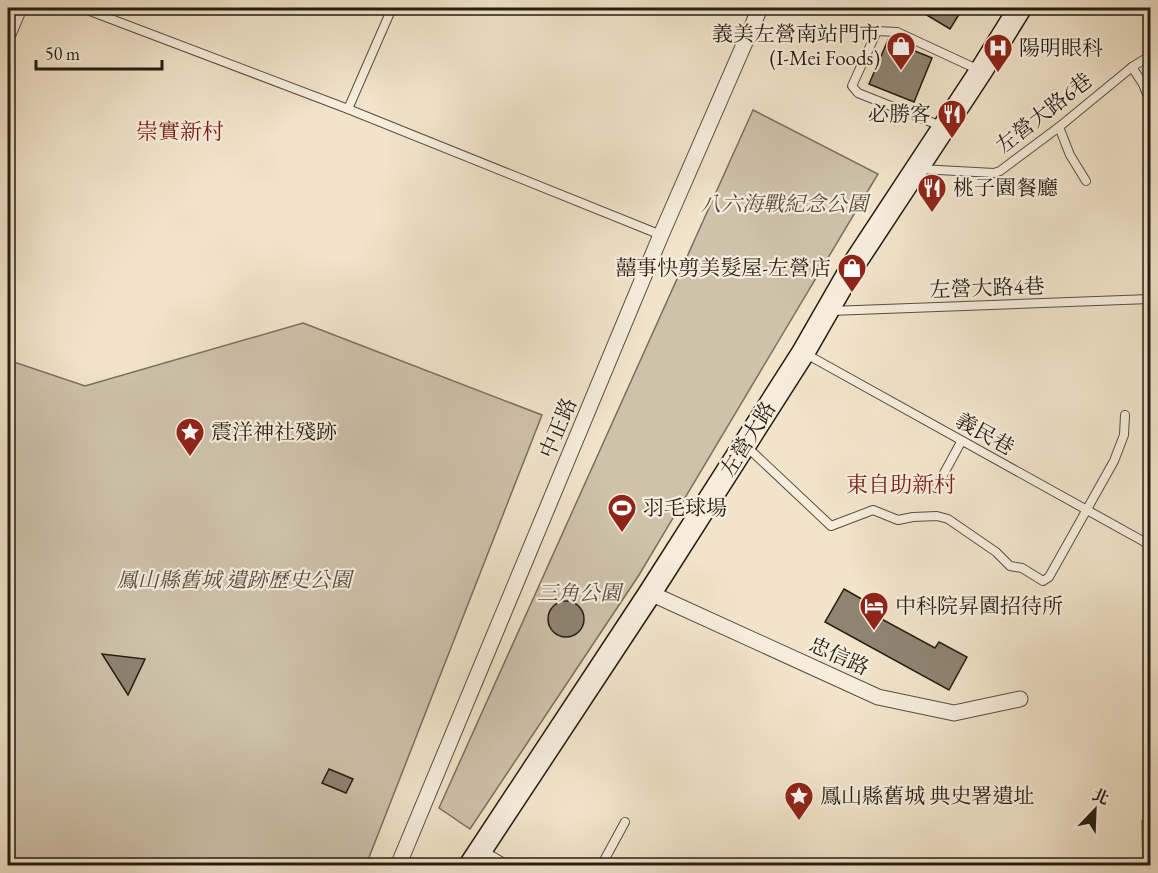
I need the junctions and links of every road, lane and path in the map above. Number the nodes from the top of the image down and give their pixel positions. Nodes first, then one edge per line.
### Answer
1 (19, 8) edge
2 (82, 8) edge
3 (392, 8) edge
4 (760, 8) edge
5 (1020, 8) edge
6 (8, 34) edge
7 (1150, 56) edge
8 (1132, 67) junction
9 (981, 71) junction
10 (1150, 102) edge
11 (348, 109) junction
12 (944, 127) junction
13 (1059, 127) junction
14 (916, 169) junction
15 (1086, 181) dead end
16 (661, 235) junction
17 (1150, 299) edge
18 (825, 312) junction
19 (803, 353) junction
20 (1125, 415) dead end
21 (961, 442) junction
22 (745, 445) junction
23 (936, 488) dead end
24 (1086, 510) junction
25 (1150, 545) edge
26 (650, 593) junction
27 (1020, 699) dead end
28 (625, 822) dead end
29 (475, 857) edge
30 (398, 866) edge
31 (509, 866) edge
32 (601, 866) edge

1 - 6 street
2 - 11 lane
3 - 11 lane
4 - 16 street, 中正路
5 - 9 street, 左營大路
7 - 8 lane, 左營大路6巷
8 - 10 lane
8 - 13 lane, 左營大路6巷
9 - 12 street, 左營大路
9 - 12 lane
11 - 16 lane
12 - 14 street, 左營大路
13 - 14 lane, 左營大路6巷
13 - 15 lane
14 - 18 street, 左營大路
16 - 30 street, 中正路
17 - 18 lane, 左營大路4巷
18 - 19 street, 左營大路
19 - 21 lane, 義民巷
19 - 22 street, 左營大路
20 - 24 lane
21 - 23 lane
21 - 24 lane, 義民巷
22 - 24 lane
22 - 26 street, 左營大路
24 - 25 lane, 義民巷
26 - 27 street, 忠信路
26 - 29 street, 左營大路
28 - 32 lane
29 - 31 lane

